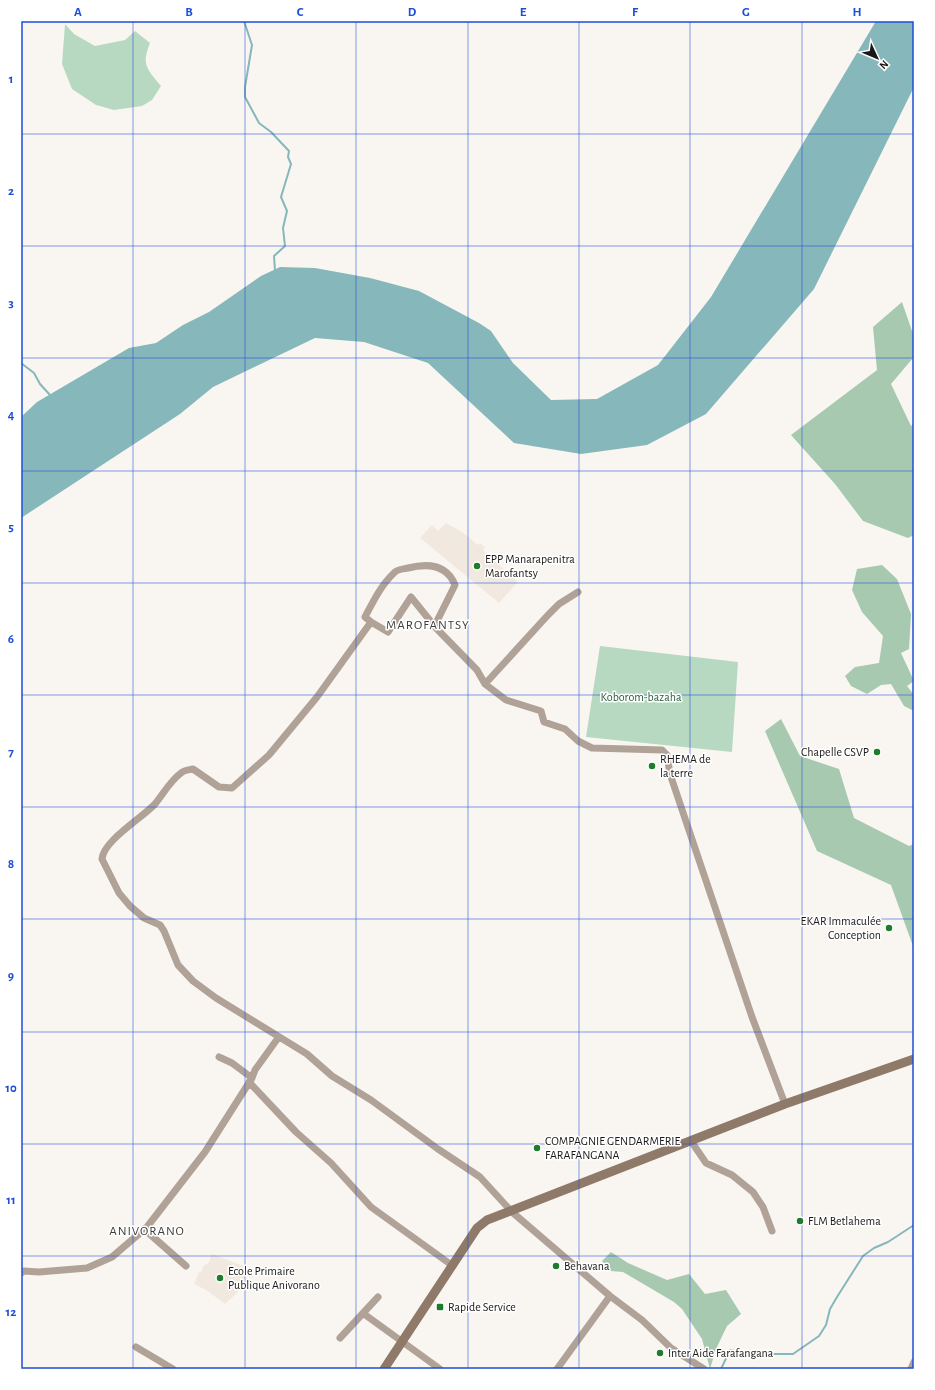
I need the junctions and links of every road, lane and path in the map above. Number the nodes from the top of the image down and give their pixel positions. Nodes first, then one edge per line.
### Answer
1 (578, 592) dead end
2 (371, 622) junction
3 (436, 628) junction
4 (485, 684) junction
5 (278, 1038) junction
6 (219, 1058) dead end
7 (914, 1059) edge
8 (250, 1080) junction
9 (784, 1104) junction
10 (691, 1141) junction
11 (512, 1212) junction
12 (144, 1229) junction
13 (772, 1231) dead end
14 (186, 1266) dead end
15 (453, 1266) junction
16 (21, 1273) edge
17 (610, 1296) junction
18 (378, 1297) dead end
19 (364, 1314) junction
20 (340, 1338) dead end
21 (403, 1342) junction
22 (136, 1347) dead end
23 (914, 1362) edge
24 (173, 1369) edge
25 (384, 1369) edge
26 (440, 1369) edge
27 (557, 1369) edge
28 (704, 1369) edge
29 (911, 1369) edge

1 - 4 street
2 - 3 street
2 - 3 street
2 - 5 street
3 - 4 street
4 - 9 street
5 - 8 street
5 - 11 street
6 - 8 street
7 - 9 main road
8 - 12 street
8 - 15 street
9 - 10 main road
10 - 11 main road
10 - 13 street
11 - 15 main road
11 - 17 street
12 - 14 street
12 - 16 street
15 - 21 main road
17 - 27 street
17 - 28 street
18 - 19 street
19 - 20 street
19 - 21 street
21 - 25 main road
21 - 26 street
22 - 24 street
23 - 29 street

